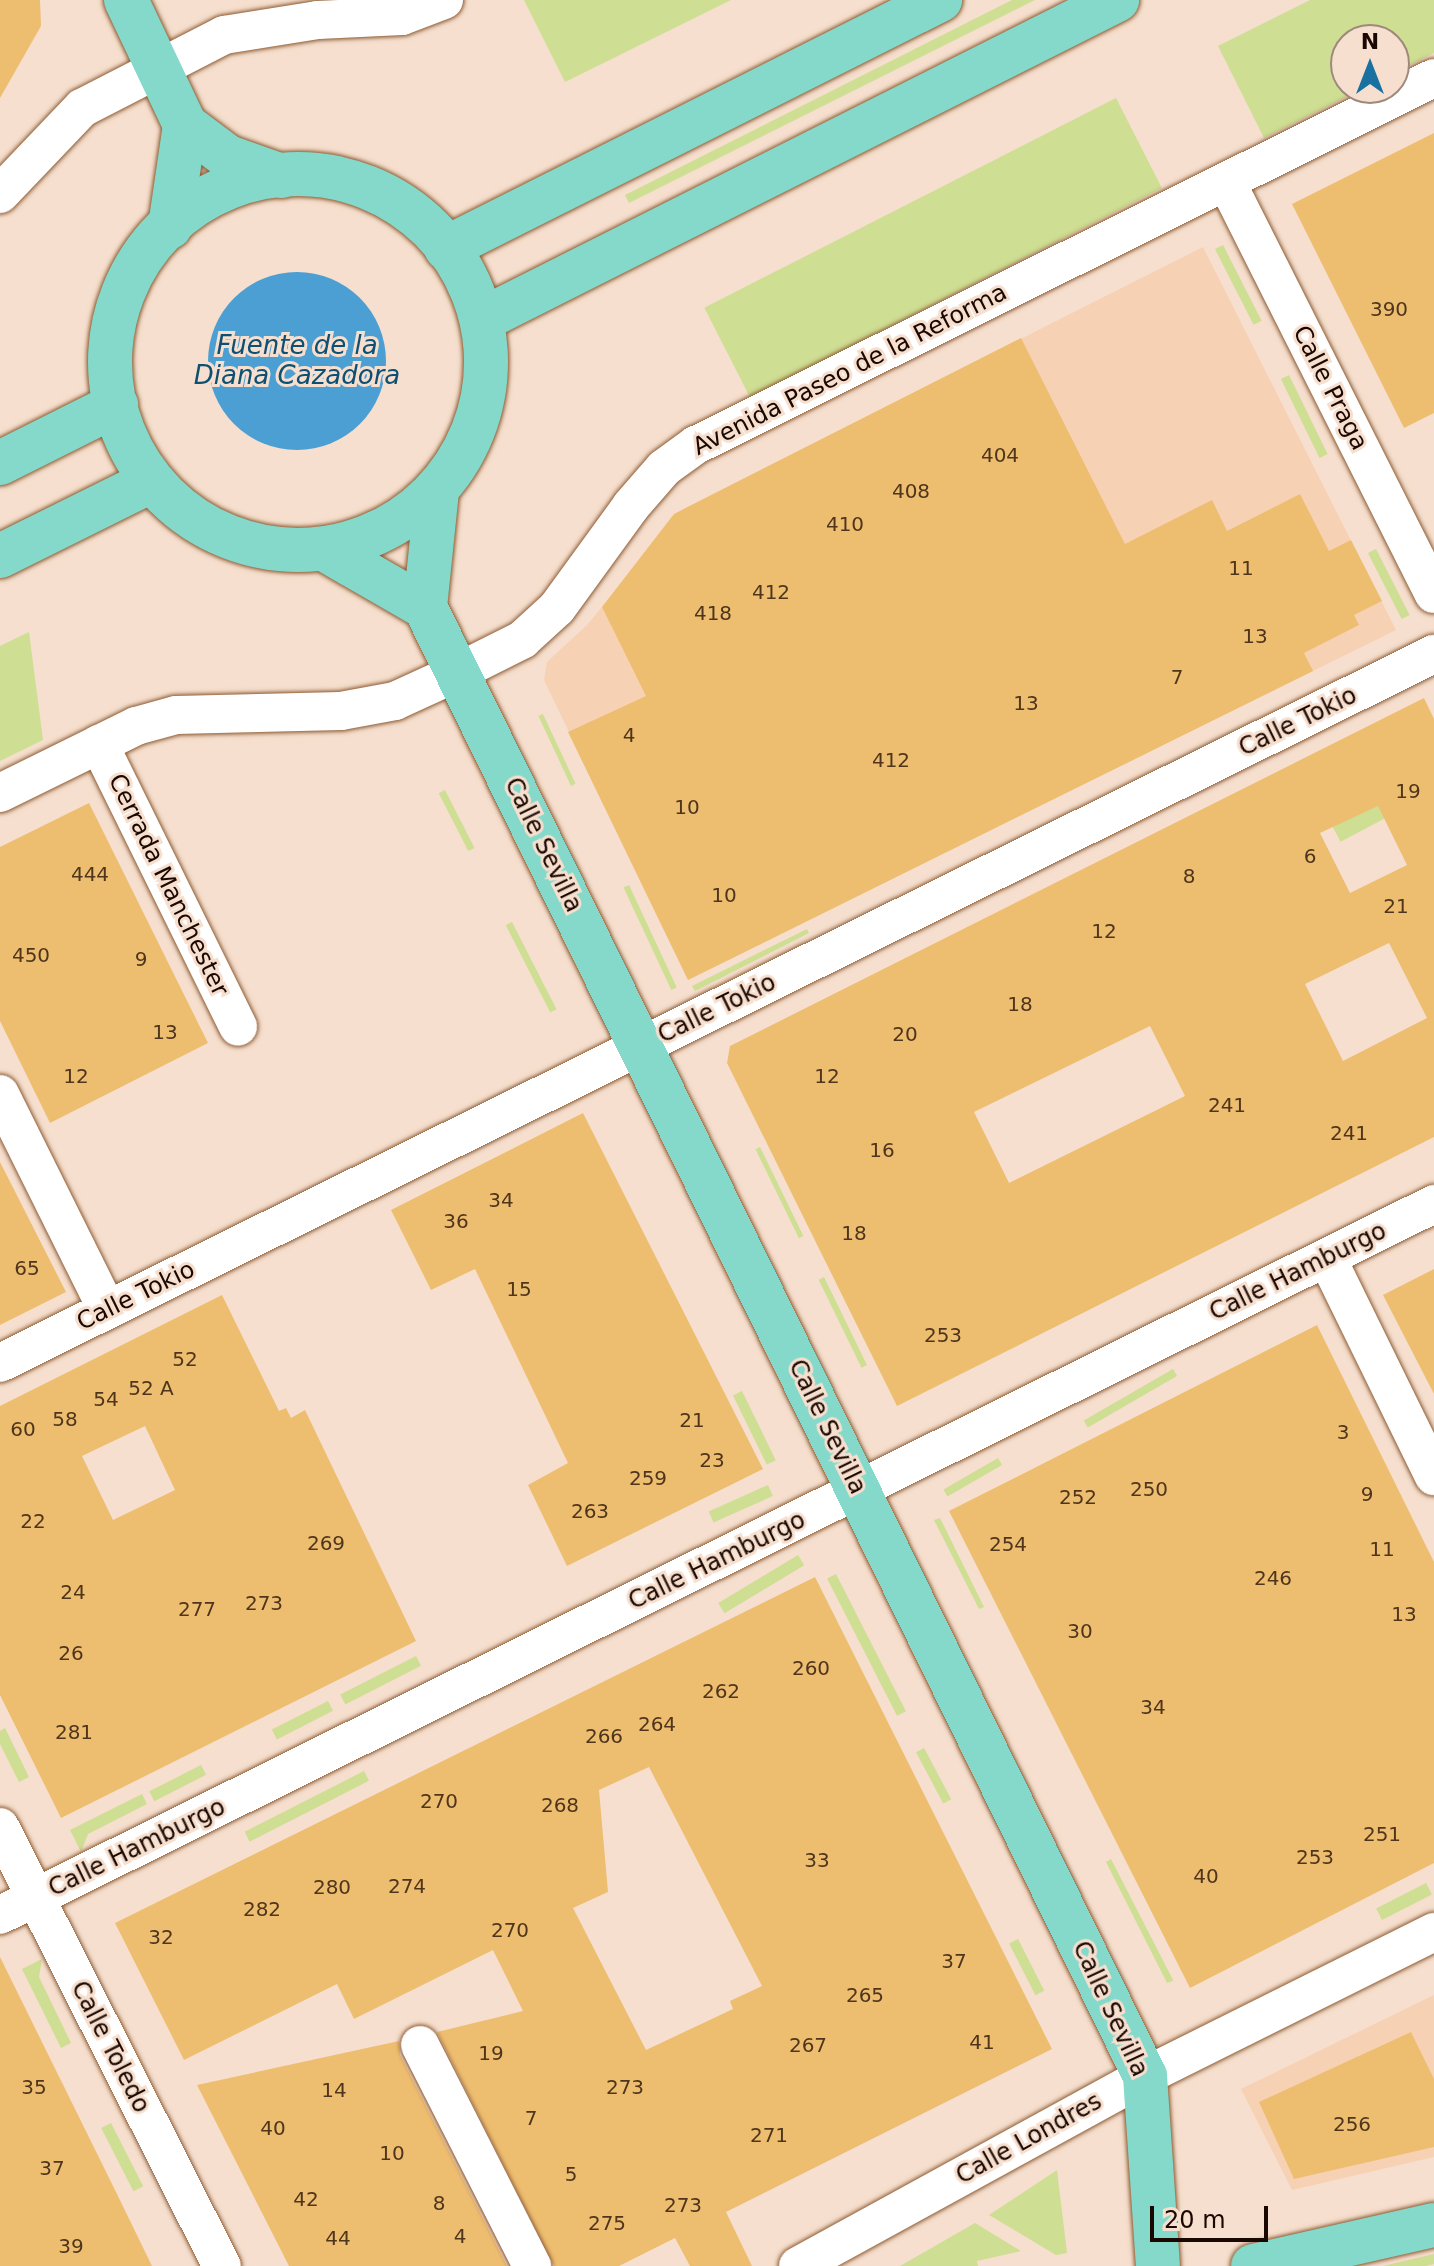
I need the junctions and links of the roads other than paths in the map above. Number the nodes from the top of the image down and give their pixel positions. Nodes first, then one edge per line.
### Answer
1 (126, 0) edge
2 (444, 0) edge
3 (940, 0) edge
4 (1117, 0) edge
5 (161, 70) junction
6 (1434, 78) edge
7 (185, 125) junction
8 (284, 176) junction
9 (1227, 183) junction
10 (0, 194) edge
11 (170, 227) junction
12 (446, 248) junction
13 (483, 319) junction
14 (116, 405) junction
15 (0, 463) edge
16 (151, 481) junction
17 (437, 491) junction
18 (324, 549) junction
19 (0, 556) edge
20 (1434, 594) edge
21 (425, 607) junction
22 (1434, 654) edge
23 (458, 672) junction
24 (99, 744) junction
25 (0, 793) edge
26 (238, 1027) dead end
27 (641, 1046) junction
28 (0, 1094) edge
29 (1434, 1204) edge
30 (1327, 1258) junction
31 (107, 1310) junction
32 (0, 1363) edge
33 (1434, 1476) edge
34 (859, 1491) junction
35 (0, 1827) edge
36 (34, 1898) junction
37 (0, 1915) edge
38 (1434, 1932) edge
39 (420, 2045) dead end
40 (1145, 2076) junction
41 (1434, 2225) edge
42 (222, 2266) edge
43 (532, 2266) edge
44 (798, 2266) edge
45 (1158, 2266) edge
46 (1253, 2266) edge

1 - 5 main road
2 - 5 street
3 - 12 main road
4 - 13 main road
5 - 7 main road
5 - 10 street
6 - 9 street, Avenida Paseo de la Reforma
7 - 8 main road
7 - 11 main road
8 - 11 main road
8 - 12 main road
9 - 20 street, Calle Praga
9 - 23 street, Avenida Paseo de la Reforma
11 - 14 main road
12 - 13 main road
13 - 17 main road
14 - 15 main road
14 - 16 main road
16 - 18 main road
16 - 19 main road
17 - 18 main road
17 - 21 main road
18 - 21 main road
21 - 23 main road, Calle Sevilla
22 - 27 street, Calle Tokio
23 - 24 street, Avenida Paseo de la Reforma
23 - 27 main road, Calle Sevilla
24 - 25 street, Avenida Paseo de la Reforma
24 - 26 street, Cerrada Manchester
27 - 31 street, Calle Tokio
27 - 34 main road, Calle Sevilla
28 - 31 street
29 - 30 street, Calle Hamburgo
30 - 33 street
30 - 34 street, Calle Hamburgo
31 - 32 street, Calle Tokio
34 - 36 street, Calle Hamburgo
34 - 40 main road, Calle Sevilla
35 - 36 street, Calle Toledo
36 - 37 street, Calle Hamburgo
36 - 42 street, Calle Toledo
38 - 40 street, Calle Londres
39 - 43 street
40 - 44 street, Calle Londres
40 - 45 main road, Calle Sevilla
41 - 46 main road

